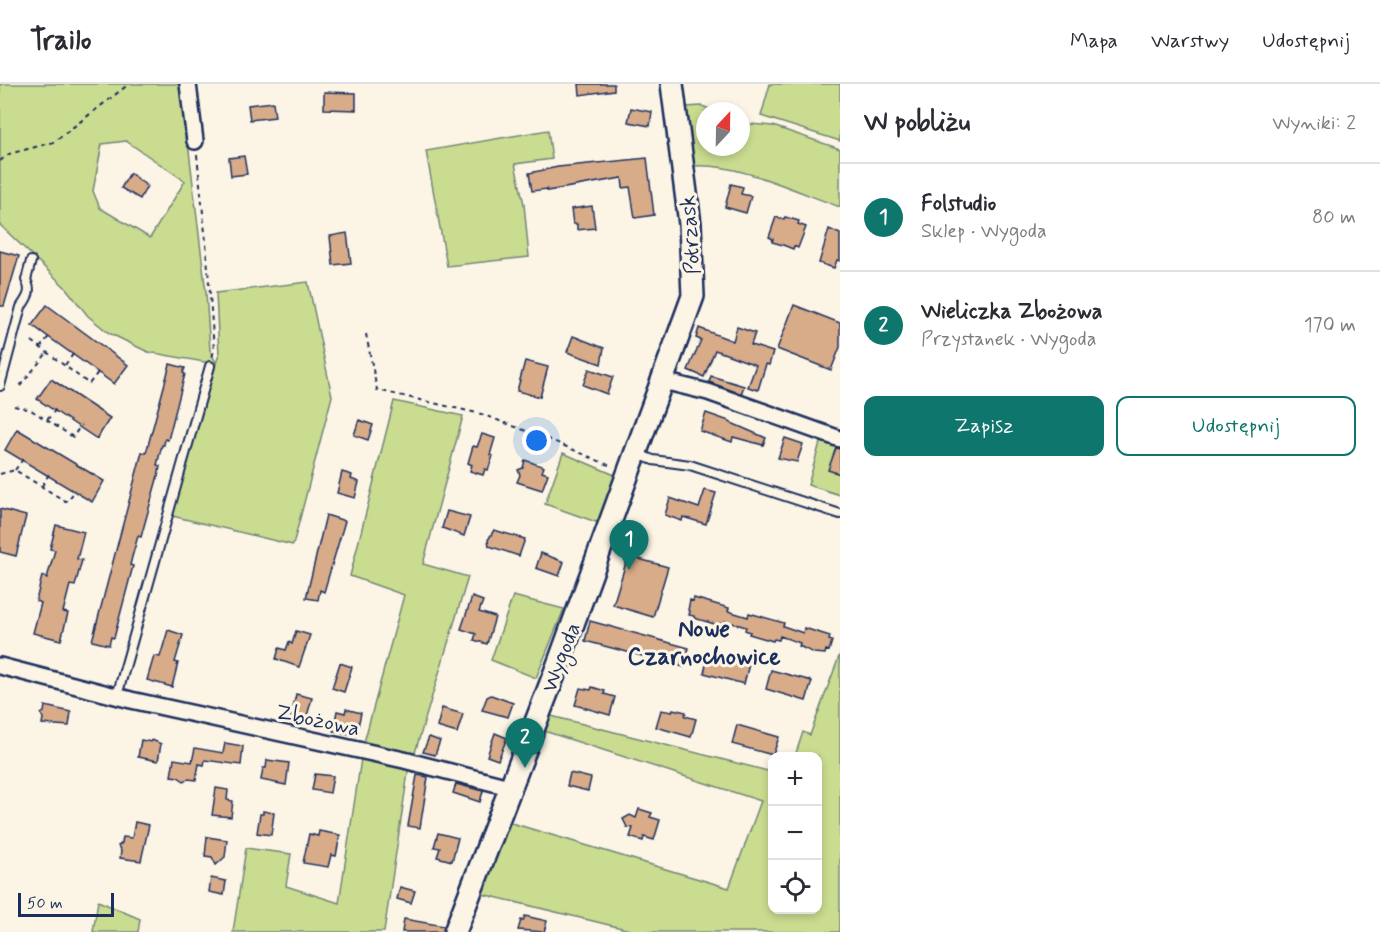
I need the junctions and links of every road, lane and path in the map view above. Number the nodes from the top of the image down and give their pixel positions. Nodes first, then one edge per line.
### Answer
1 (129, 84) edge
2 (188, 84) edge
3 (672, 84) edge
4 (195, 141) joint
5 (0, 161) edge
6 (31, 261) dead end
7 (366, 334) dead end
8 (50, 335) dead end
9 (32, 341) dead end
10 (40, 348) junction
11 (48, 353) junction
12 (74, 353) dead end
13 (65, 365) junction
14 (210, 366) joint
15 (99, 371) dead end
16 (663, 381) junction
17 (0, 386) edge
18 (20, 386) dead end
19 (14, 406) dead end
20 (56, 408) dead end
21 (47, 420) junction
22 (81, 425) dead end
23 (840, 439) edge
24 (636, 453) junction
25 (23, 459) dead end
26 (15, 470) junction
27 (628, 473) junction
28 (0, 474) edge
29 (49, 474) dead end
30 (42, 486) junction
31 (75, 490) dead end
32 (840, 514) edge
33 (0, 666) edge
34 (119, 691) junction
35 (509, 787) junction
36 (455, 932) edge

1 - 5 path
2 - 4 street
3 - 16 street, Potrzask
4 - 14 path
6 - 17 lane
7 - 27 path
8 - 10 path
9 - 10 path
10 - 11 path
11 - 13 path
11 - 18 path
12 - 13 path
13 - 15 path
14 - 34 lane
16 - 23 street
16 - 24 street, Wygoda
19 - 21 path
20 - 21 path
21 - 22 path
24 - 27 street, Wygoda
24 - 32 lane
25 - 26 path
26 - 28 path
26 - 30 path
27 - 35 street, Wygoda
29 - 30 path
30 - 31 path
33 - 34 street, Zbożowa
34 - 35 street, Zbożowa
35 - 36 street, Wygoda

